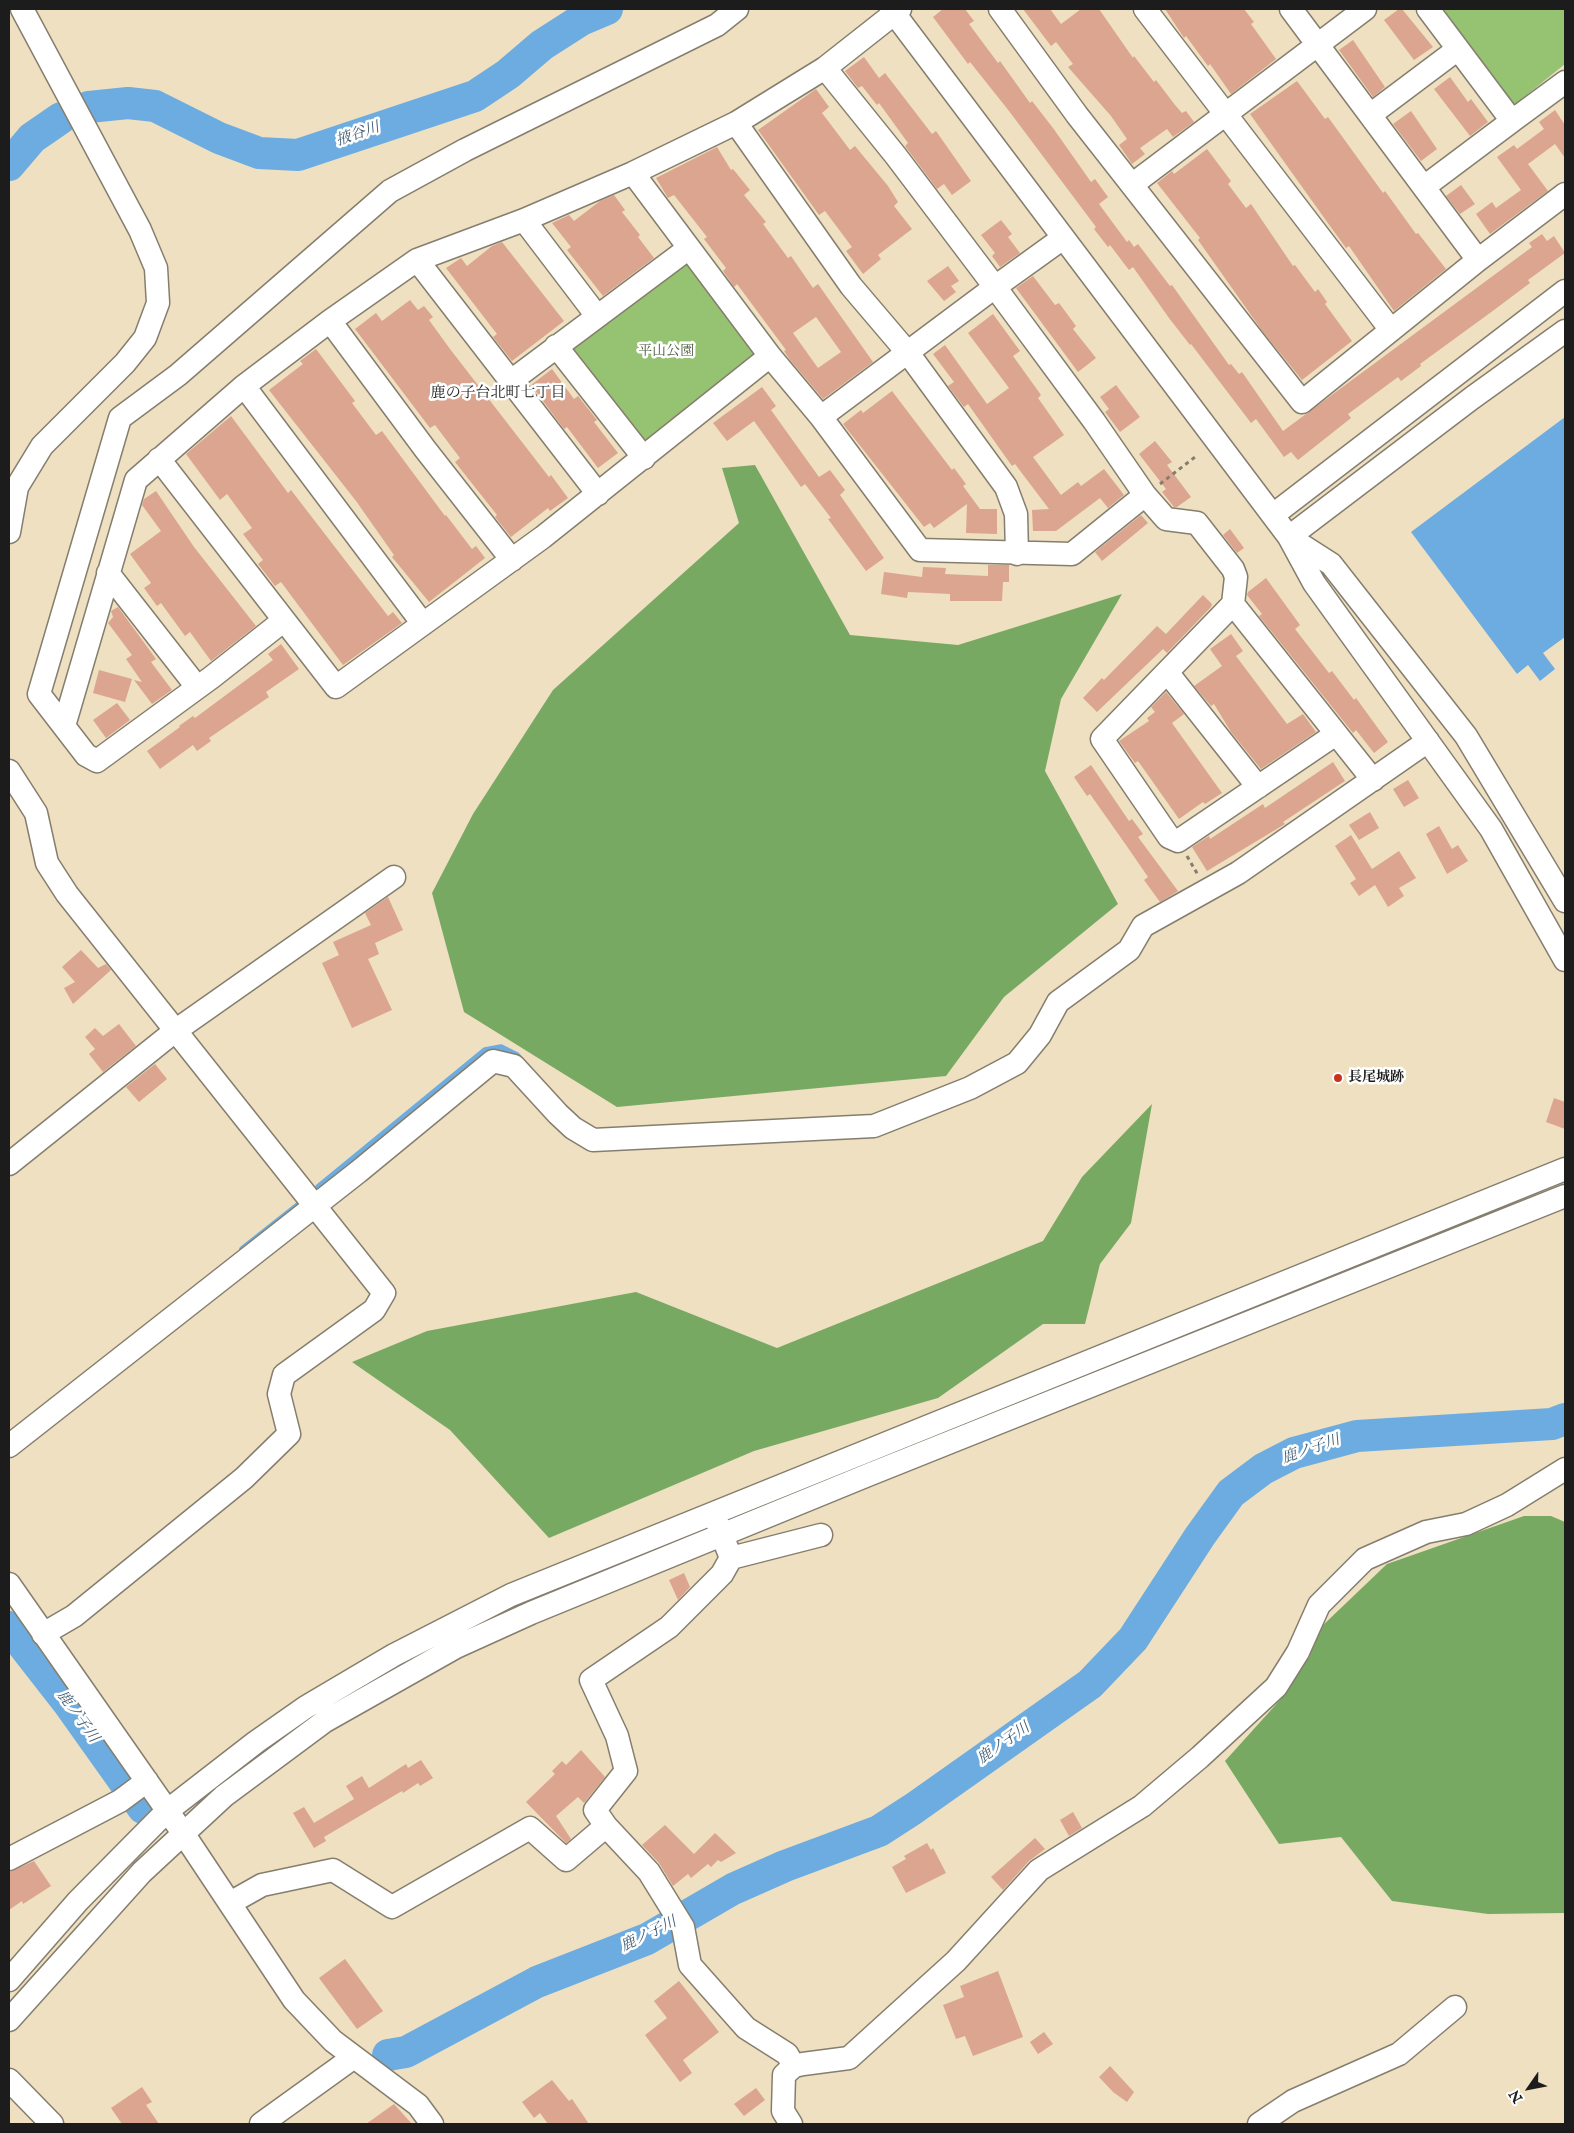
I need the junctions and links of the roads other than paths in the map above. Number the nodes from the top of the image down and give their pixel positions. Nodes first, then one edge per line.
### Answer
1 (22, 9) edge
2 (737, 9) edge
3 (1000, 9) edge
4 (1145, 9) edge
5 (1291, 9) edge
6 (1365, 9) edge
7 (1428, 9) edge
8 (895, 10) edge
9 (1318, 45) junction
10 (1458, 49) junction
11 (825, 68) junction
12 (1565, 82) edge
13 (1370, 114) junction
14 (1226, 115) junction
15 (1512, 120) junction
16 (736, 123) junction
17 (633, 173) junction
18 (1133, 184) junction
19 (1424, 187) junction
20 (1565, 194) edge
21 (524, 220) junction
22 (1063, 238) junction
23 (689, 248) junction
24 (417, 260) junction
25 (1478, 260) junction
26 (995, 287) junction
27 (1565, 291) edge
28 (597, 316) junction
29 (330, 321) junction
30 (1392, 330) junction
31 (1565, 331) edge
32 (556, 346) junction
33 (908, 353) junction
34 (770, 356) junction
35 (511, 381) junction
36 (244, 386) junction
37 (821, 417) junction
38 (644, 458) junction
39 (159, 459) junction
40 (598, 494) junction
41 (1146, 495) junction
42 (1273, 515) junction
43 (9, 532) edge
44 (1288, 537) junction
45 (1017, 554) junction
46 (512, 560) junction
47 (108, 573) junction
48 (1233, 604) junction
49 (283, 621) junction
50 (422, 624) junction
51 (1167, 672) junction
52 (197, 687) junction
53 (64, 726) junction
54 (1336, 734) junction
55 (1428, 740) junction
56 (9, 771) edge
57 (1373, 780) junction
58 (1258, 787) junction
59 (394, 878) dead end
60 (1565, 901) edge
61 (1565, 960) edge
62 (175, 1031) junction
63 (9, 1164) edge
64 (1565, 1169) edge
65 (1565, 1196) edge
66 (313, 1205) junction
67 (9, 1446) edge
68 (1565, 1469) edge
69 (714, 1514) junction
70 (722, 1535) junction
71 (820, 1535) dead end
72 (731, 1558) junction
73 (9, 1584) edge
74 (43, 1634) junction
75 (135, 1790) junction
76 (167, 1811) junction
77 (606, 1826) junction
78 (182, 1833) junction
79 (9, 1859) edge
80 (230, 1903) junction
81 (9, 1980) edge
82 (1455, 2007) dead end
83 (9, 2020) edge
84 (354, 2057) junction
85 (794, 2066) junction
86 (9, 2080) edge
87 (52, 2124) edge
88 (261, 2124) edge
89 (432, 2124) edge
90 (791, 2124) edge
91 (1259, 2124) edge

1 - 43 street
2 - 53 street
3 - 18 street
4 - 14 street
5 - 9 street
6 - 9 street
7 - 10 street
8 - 11 street
8 - 22 street
9 - 13 street
9 - 14 street
10 - 13 street
10 - 15 street
11 - 16 street
11 - 26 street
12 - 15 street
13 - 19 street
14 - 18 street
14 - 30 street
15 - 19 street
16 - 17 street
16 - 33 street
17 - 21 street
17 - 23 street
18 - 30 street
19 - 25 street
20 - 25 street
21 - 24 street
21 - 28 street
22 - 26 street
22 - 42 street
23 - 28 street
23 - 34 street
24 - 29 street
24 - 35 street
25 - 30 street
26 - 33 street
26 - 41 street
27 - 42 street
28 - 32 street
29 - 36 street
29 - 46 street
31 - 44 street
32 - 35 street
32 - 38 street
33 - 37 street
33 - 45 street
34 - 37 street
34 - 38 street
35 - 40 street
36 - 39 street
36 - 50 street
37 - 45 street
38 - 40 street
39 - 47 street
39 - 49 street
40 - 46 street
41 - 45 street
41 - 48 street
42 - 44 street
44 - 55 street
44 - 60 street
46 - 50 street
47 - 52 street
47 - 53 street
48 - 51 street
48 - 54 street
49 - 50 street
49 - 52 street
51 - 58 street
51 - 58 street
52 - 53 street
54 - 57 street
54 - 58 street
55 - 57 street
55 - 61 street
56 - 62 street
57 - 66 street
59 - 62 street
62 - 63 street
62 - 66 street
64 - 69 street
65 - 70 street
66 - 67 street
66 - 74 street
68 - 85 street
69 - 70 street
69 - 76 street
70 - 72 street
70 - 78 street
71 - 72 street
72 - 77 street
73 - 74 street
74 - 75 street
75 - 76 street
75 - 79 street
76 - 78 street
76 - 81 street
77 - 80 street
77 - 85 street
78 - 80 street
78 - 83 street
80 - 84 street
82 - 91 street
84 - 88 street
84 - 89 street
85 - 90 street
86 - 87 street

